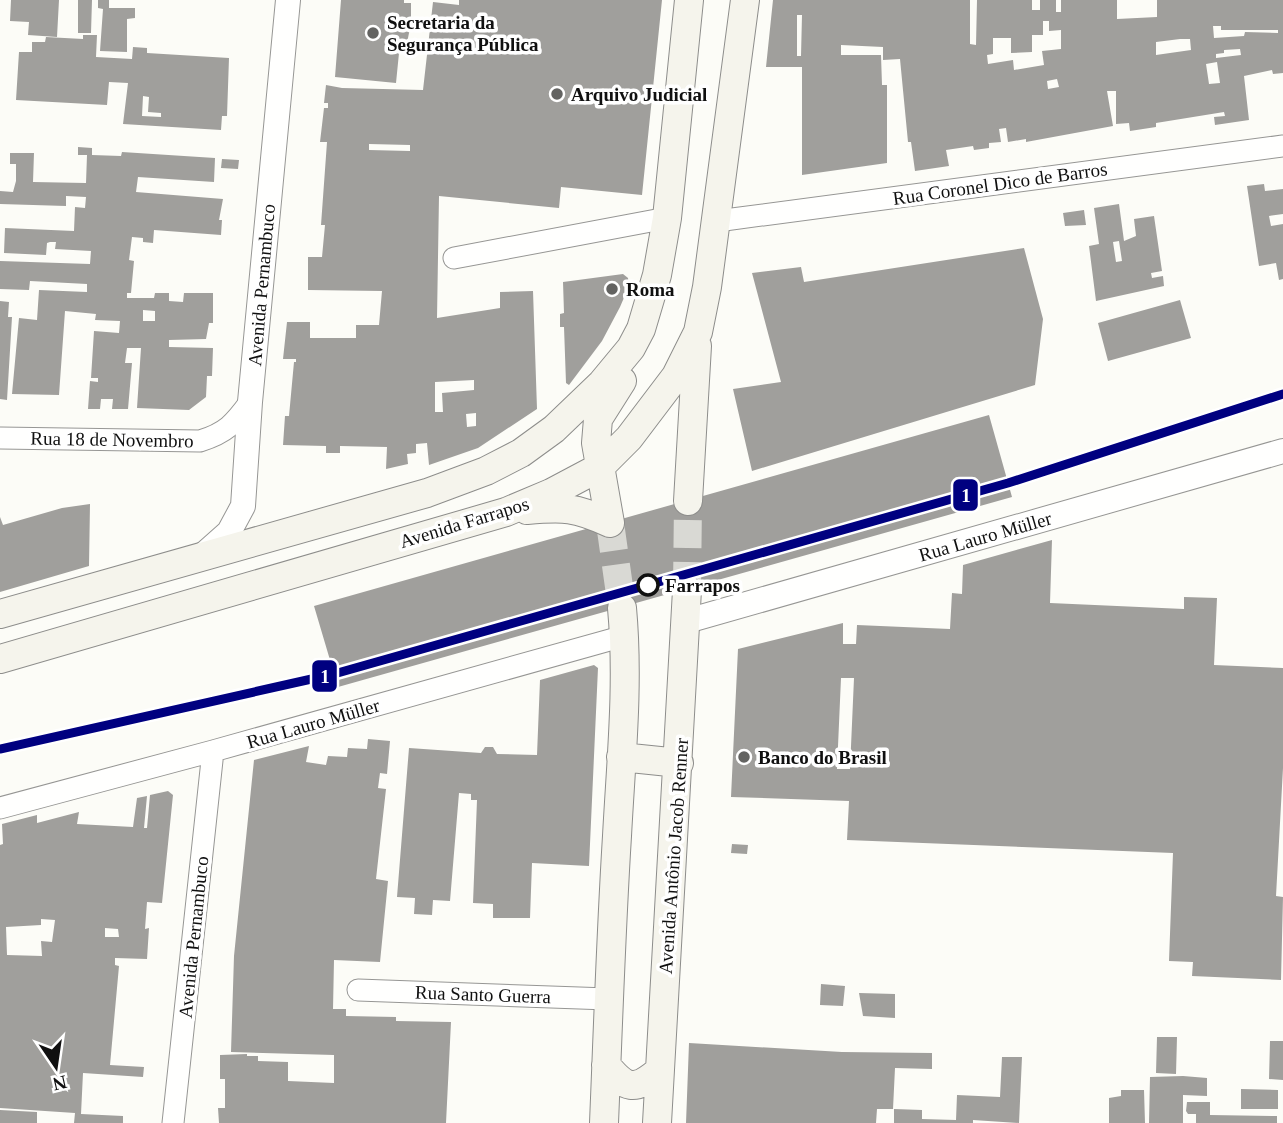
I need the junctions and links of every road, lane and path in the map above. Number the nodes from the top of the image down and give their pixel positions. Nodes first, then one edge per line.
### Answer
1 (288, 0) edge
2 (689, 0) edge
3 (745, 0) edge
4 (1283, 146) edge
5 (667, 218) junction
6 (717, 221) junction
7 (454, 258) dead end
8 (698, 332) junction
9 (631, 348) junction
10 (250, 402) junction
11 (0, 438) edge
12 (1283, 451) edge
13 (600, 467) junction
14 (688, 500) tunnel mouth
15 (506, 512) junction
16 (202, 556) junction
17 (687, 590) tunnel mouth
18 (622, 608) tunnel mouth
19 (0, 614) edge
20 (687, 621) junction
21 (624, 636) junction
22 (0, 659) edge
23 (214, 751) junction
24 (621, 757) junction
25 (679, 762) junction
26 (0, 808) edge
27 (358, 990) dead end
28 (608, 999) junction
29 (606, 1065) junction
30 (659, 1071) junction
31 (173, 1123) edge
32 (604, 1123) edge
33 (657, 1123) edge

1 - 10 street, Avenida Pernambuco
2 - 5 main road, Avenida Farrapos
3 - 6 main road, Avenida Farrapos
4 - 6 street, Rua Coronel Dico de Barros
5 - 7 street
5 - 9 main road, Avenida Farrapos
6 - 8 main road, Avenida Farrapos
8 - 13 main road, Avenida Farrapos
8 - 14 main road
9 - 13 main road
9 - 16 main road, Avenida Farrapos
10 - 11 street, Rua 18 de Novembro
10 - 16 street, Avenida Pernambuco
12 - 20 street, Rua Lauro Müller
13 - 15 main road, Avenida Farrapos
13 - 15 main road
15 - 22 main road, Avenida Farrapos
16 - 19 main road, Avenida Farrapos
17 - 20 main road, Avenida Antônio Jacob Renner
18 - 21 main road
20 - 25 main road, Avenida Antônio Jacob Renner
21 - 23 street, Rua Lauro Müller
21 - 24 main road
23 - 26 street, Rua Lauro Müller
23 - 31 street, Avenida Pernambuco
24 - 25 main road
24 - 28 main road
25 - 30 main road, Avenida Antônio Jacob Renner
27 - 28 street, Rua Santo Guerra
28 - 29 main road
29 - 30 main road
29 - 32 main road
30 - 33 main road, Avenida Antônio Jacob Renner

